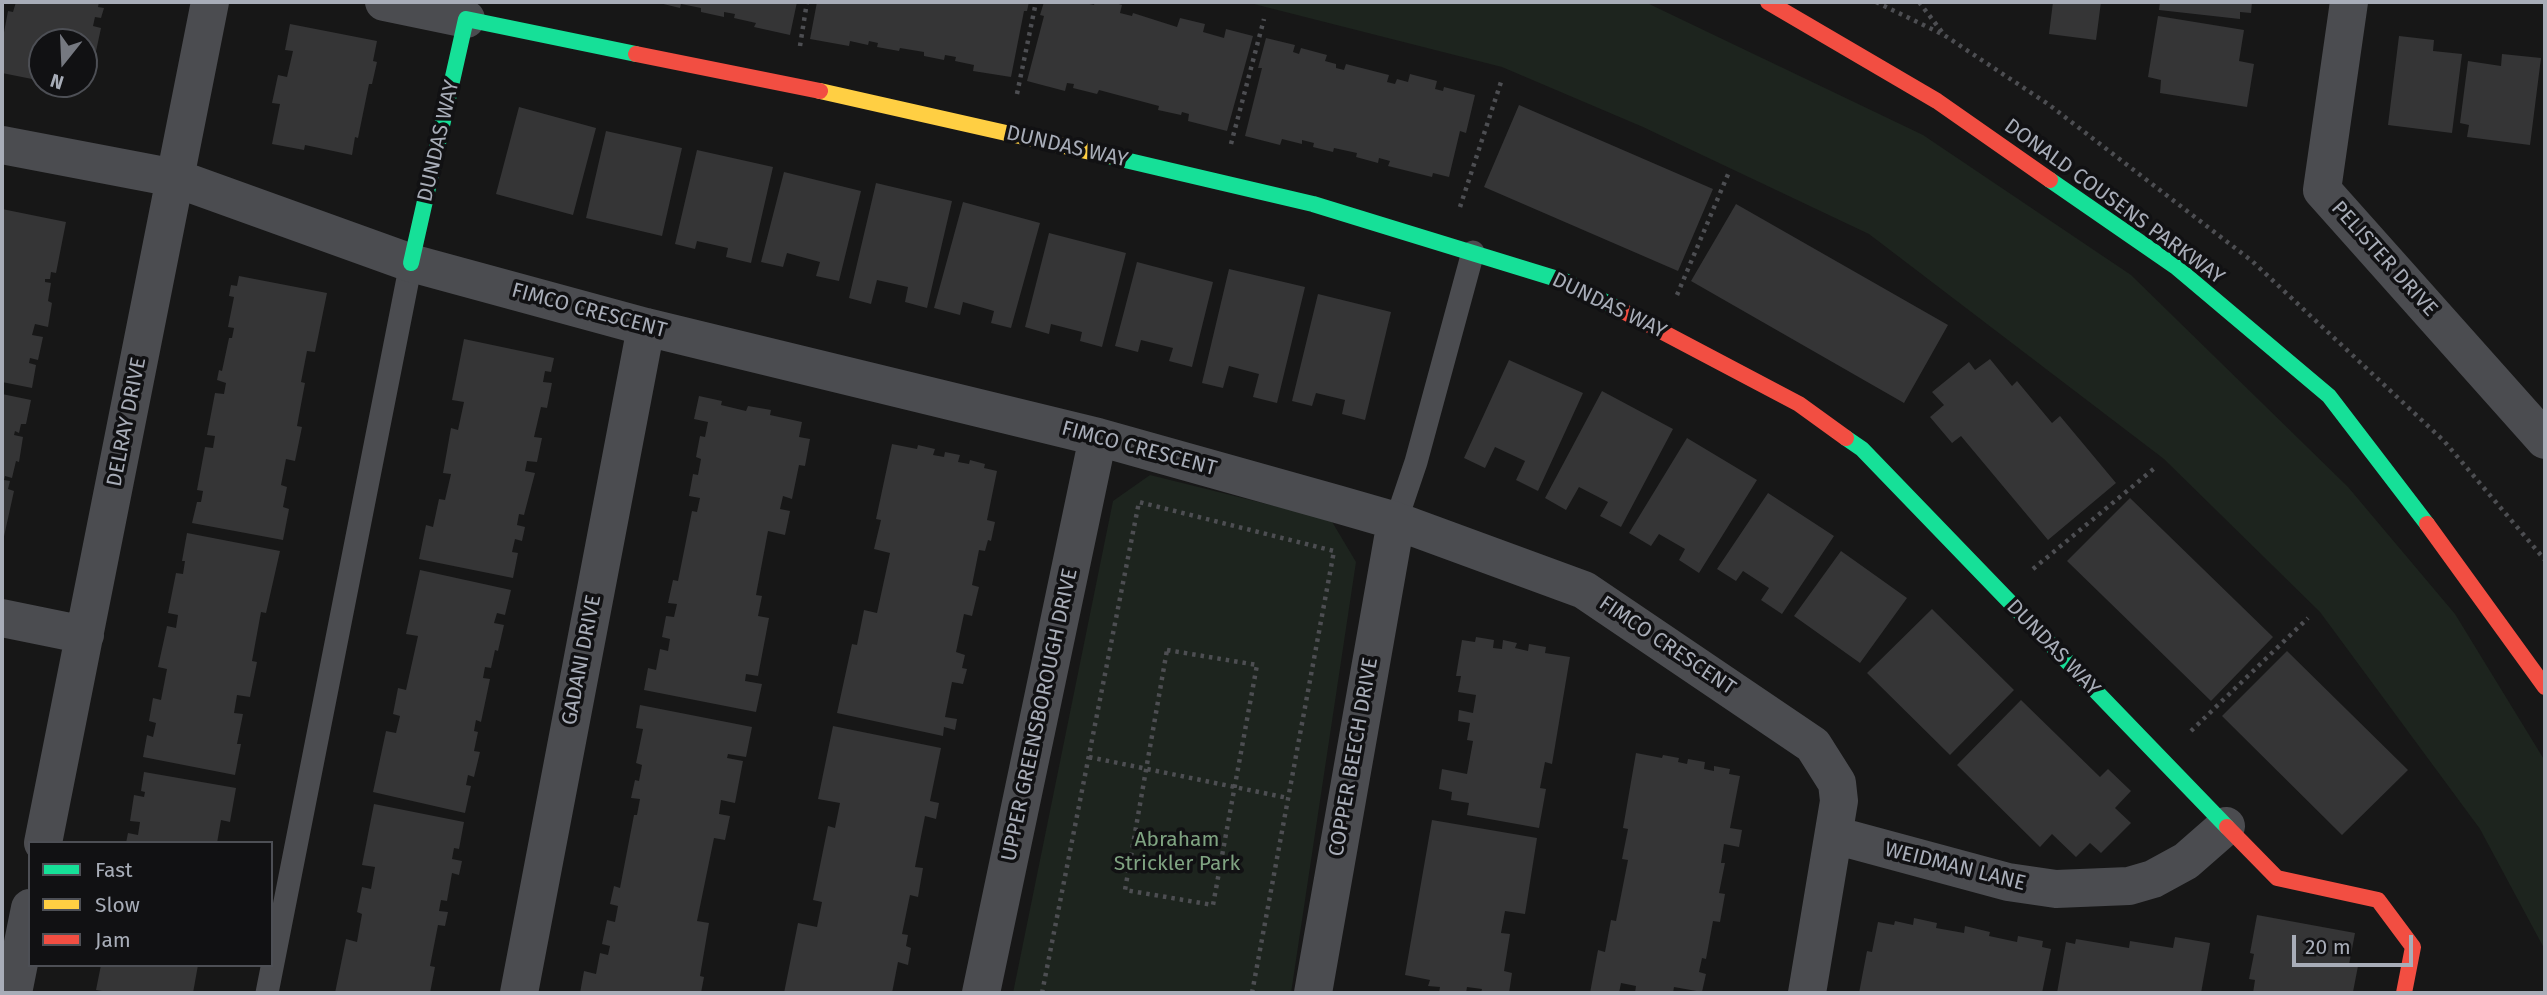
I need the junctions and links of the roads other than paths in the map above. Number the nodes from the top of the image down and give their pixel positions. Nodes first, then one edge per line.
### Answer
1 (210, 2) edge
2 (384, 2) edge
3 (1768, 2) edge
4 (2349, 2) edge
5 (466, 19) junction
6 (2, 145) edge
7 (175, 178) junction
8 (1473, 252) junction
9 (411, 263) junction
10 (646, 327) junction
11 (1098, 437) junction
12 (2545, 439) edge
13 (1396, 521) junction
14 (2, 618) edge
15 (85, 635) junction
16 (2545, 687) edge
17 (2226, 826) junction
18 (1834, 835) junction
19 (43, 841) edge
20 (28, 918) edge
21 (273, 963) edge
22 (272, 967) edge
23 (13, 993) edge
24 (267, 993) edge
25 (519, 993) edge
26 (981, 993) edge
27 (1313, 993) edge
28 (1807, 993) edge
29 (2404, 993) edge

1 - 7 street, DELRAY DRIVE
2 - 5 street, DUNDAS WAY
3 - 16 street, DONALD COUSENS PARKWAY
4 - 12 street, PELISTER DRIVE
5 - 8 street, DUNDAS WAY
5 - 9 street, DUNDAS WAY
6 - 7 street, FIMCO CRESCENT
7 - 9 street, FIMCO CRESCENT
7 - 15 street, DELRAY DRIVE
8 - 13 lane
8 - 17 street, DUNDAS WAY
9 - 10 street, FIMCO CRESCENT
9 - 21 lane
10 - 11 street, FIMCO CRESCENT
10 - 25 street, GADANI DRIVE
11 - 13 street, FIMCO CRESCENT
11 - 26 street, UPPER GREENSBOROUGH DRIVE
13 - 18 street, FIMCO CRESCENT
13 - 27 street, COPPER BEECH DRIVE
14 - 15 street
15 - 19 street, DELRAY DRIVE
17 - 18 street, WEIDMAN LANE
17 - 29 street, DUNDAS WAY
18 - 28 street, FIMCO CRESCENT
20 - 23 street
22 - 24 lane

